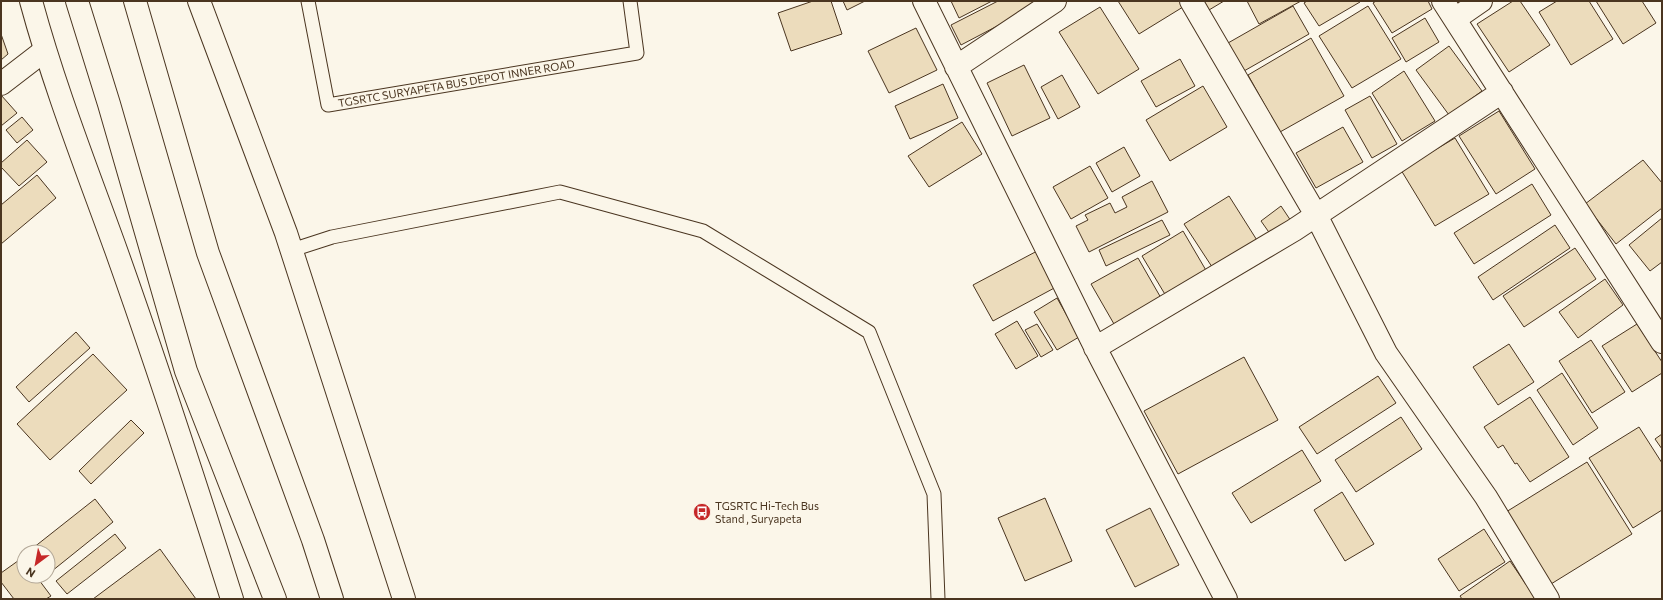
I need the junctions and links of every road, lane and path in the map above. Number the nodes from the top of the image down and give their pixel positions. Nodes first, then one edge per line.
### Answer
1 (31, 1) edge
2 (77, 1) edge
3 (135, 1) edge
4 (199, 1) edge
5 (308, 1) edge
6 (630, 1) edge
7 (924, 1) edge
8 (1055, 1) edge
9 (1191, 1) edge
10 (1443, 1) edge
11 (1481, 1) edge
12 (1455, 19) junction
13 (44, 51) junction
14 (956, 67) junction
15 (1, 84) edge
16 (1502, 92) junction
17 (1316, 215) junction
18 (292, 250) junction
19 (1662, 341) edge
20 (1095, 348) junction
21 (232, 599) edge
22 (275, 599) edge
23 (332, 599) edge
24 (404, 599) edge
25 (938, 599) edge
26 (1226, 599) edge
27 (1548, 599) edge

1 - 13 main road
2 - 22 main road
3 - 23 main road
4 - 18 main road
5 - 6 lane, TGSRTC SURYAPETA BUS DEPOT INNER ROAD
7 - 14 main road
8 - 14 main road
9 - 17 main road
10 - 12 main road
11 - 12 main road
12 - 16 main road
13 - 15 main road
13 - 21 main road
14 - 20 main road
16 - 17 main road
16 - 19 main road
17 - 20 main road
17 - 27 main road
18 - 24 main road
18 - 25 lane
20 - 26 main road

